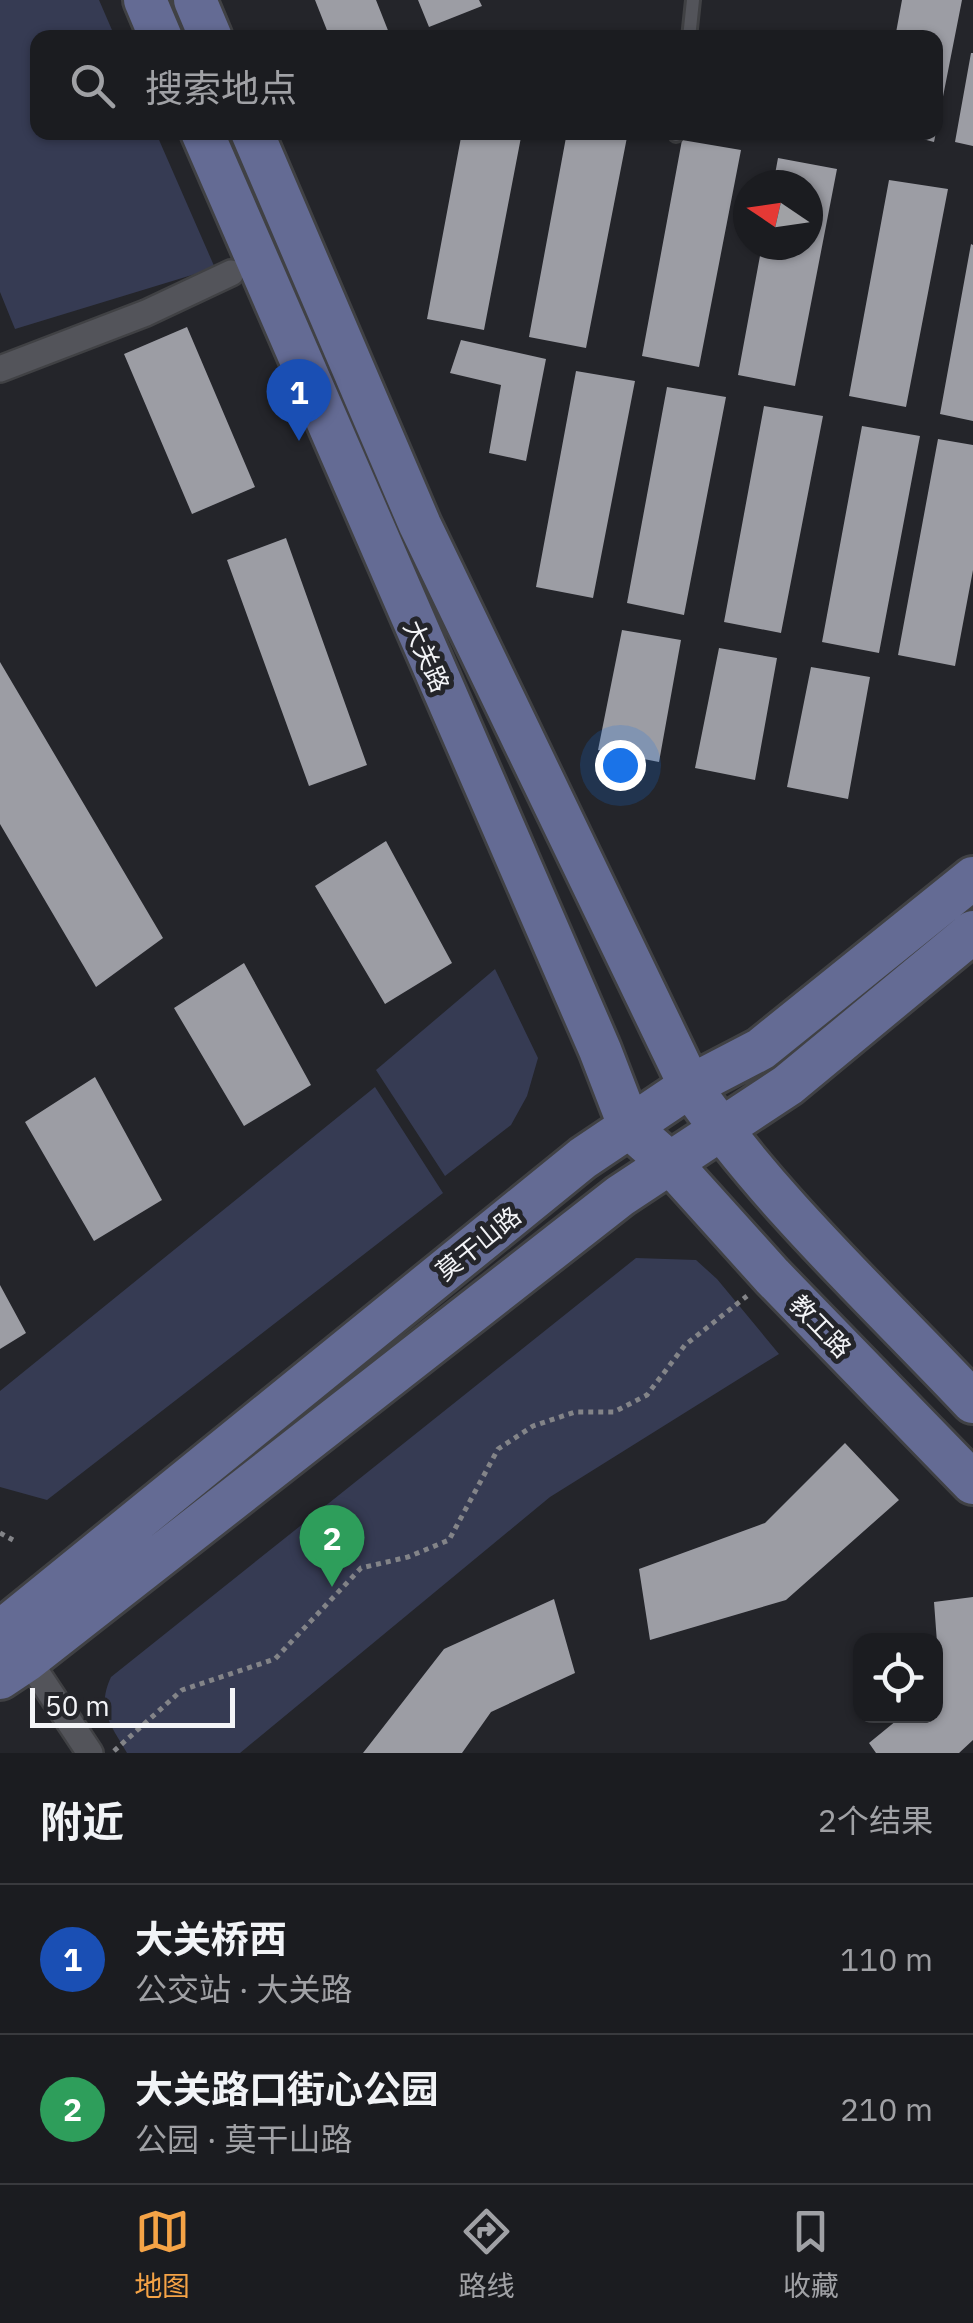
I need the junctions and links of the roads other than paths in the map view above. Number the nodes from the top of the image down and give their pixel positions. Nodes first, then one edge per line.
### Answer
1 (145, 0) edge
2 (195, 0) edge
3 (694, 0) edge
4 (158, 30) edge
5 (208, 30) edge
6 (689, 30) edge
7 (205, 140) edge
8 (255, 140) edge
9 (232, 273) dead end
10 (0, 369) edge
11 (973, 878) edge
12 (973, 932) edge
13 (690, 1086) junction
14 (630, 1128) junction
15 (721, 1130) junction
16 (672, 1165) junction
17 (973, 1402) edge
18 (973, 1483) edge
19 (7, 1643) edge
20 (90, 1753) edge

1 - 4 main road
2 - 5 main road
3 - 6 lane
7 - 14 main road, 大关路
8 - 13 main road, 大关路
9 - 10 street
11 - 13 main road, 莫干山路
12 - 15 main road, 莫干山路
13 - 14 main road, 莫干山路
13 - 15 main road, 大关路
14 - 16 main road, 大关路
14 - 19 main road, 莫干山路
15 - 16 main road, 莫干山路
15 - 17 main road
16 - 18 main road, 教工路
16 - 19 main road, 莫干山路
19 - 20 street

